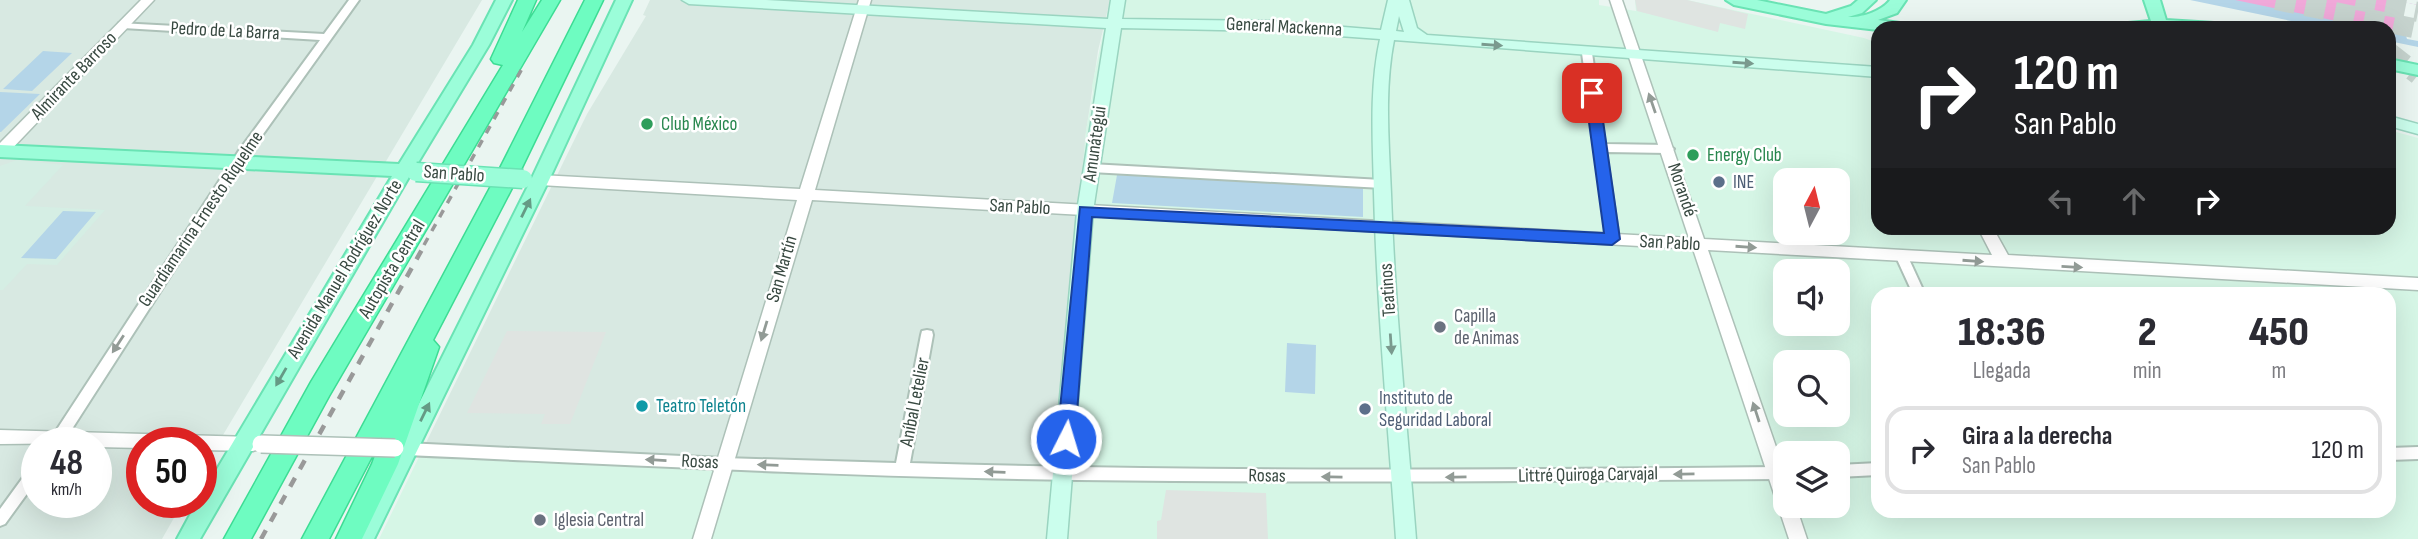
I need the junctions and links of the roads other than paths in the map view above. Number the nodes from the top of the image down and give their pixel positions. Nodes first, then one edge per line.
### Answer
1 (148, 0) edge
2 (354, 0) edge
3 (505, 0) edge
4 (527, 0) edge
5 (551, 0) edge
6 (594, 0) edge
7 (624, 0) edge
8 (689, 0) edge
9 (1118, 0) edge
10 (1395, 0) edge
11 (1402, 0) edge
12 (1616, 0) edge
13 (1734, 0) edge
14 (1868, 0) edge
15 (1898, 0) edge
16 (2152, 0) edge
17 (863, 6) edge
18 (1807, 15) junction
19 (2159, 21) edge
20 (1843, 22) junction
21 (1113, 24) junction
22 (123, 25) junction
23 (1871, 25) edge
24 (1388, 35) junction
25 (327, 37) junction
26 (1424, 40) junction
27 (1587, 53) junction
28 (1635, 56) junction
29 (2396, 65) edge
30 (2418, 70) edge
31 (1871, 72) edge
32 (2396, 123) edge
33 (2418, 129) edge
34 (463, 145) junction
35 (1600, 148) junction
36 (1668, 149) junction
37 (0, 152) edge
38 (236, 164) junction
39 (1091, 168) junction
40 (410, 171) junction
41 (531, 179) junction
42 (1382, 184) junction
43 (804, 195) junction
44 (1085, 211) junction
45 (1384, 227) junction
46 (1990, 235) edge
47 (1612, 239) junction
48 (1700, 244) junction
49 (1902, 257) junction
50 (2004, 263) junction
51 (2418, 284) edge
52 (1916, 287) edge
53 (441, 297) junction
54 (928, 335) dead end
55 (65, 427) edge
56 (0, 438) edge
57 (21, 439) edge
58 (112, 442) edge
59 (252, 444) junction
60 (400, 448) junction
61 (1773, 450) edge
62 (2418, 453) edge
63 (2396, 454) edge
64 (724, 464) junction
65 (902, 469) junction
66 (1871, 469) edge
67 (1850, 470) edge
68 (1773, 473) edge
69 (1063, 474) junction
70 (1400, 477) junction
71 (21, 491) edge
72 (1791, 518) edge
73 (0, 520) edge
74 (187, 539) edge
75 (237, 539) edge
76 (315, 539) edge
77 (349, 539) edge
78 (362, 539) edge
79 (702, 539) edge
80 (1056, 539) edge
81 (1406, 539) edge
82 (1798, 539) edge

1 - 22 street, Almirante Barroso
2 - 25 street, Guardiamarina Ernesto Riquelme
3 - 40 main road, Avenida Manuel Rodríguez Norte
4 - 34 highway
5 - 34 highway, Autopista Central
6 - 53 highway
7 - 41 main road
8 - 17 main road, General Mackenna
9 - 21 main road, Amunátegui
10 - 24 main road, Teatinos
11 - 26 main road
12 - 28 street, Morandé
13 - 18 main road
14 - 18 main road
15 - 20 main road
16 - 19 main road
17 - 21 main road, General Mackenna
17 - 43 street, San Martín
18 - 20 main road
20 - 23 main road
21 - 24 main road, General Mackenna
21 - 39 main road, Amunátegui
22 - 25 street, Pedro de La Barra
22 - 37 street, Almirante Barroso
24 - 26 main road, General Mackenna
24 - 42 main road, Teatinos
25 - 38 street, Guardiamarina Ernesto Riquelme
26 -> 27 main road, General Mackenna
27 - 28 main road, General Mackenna
27 - 35 street
28 -> 31 main road, General Mackenna
36 -> 28 street, Morandé
29 - 30 main road
32 - 33 main road
34 - 75 highway, Autopista Central
35 - 36 street
35 - 47 street
36 - 48 street, Morandé
37 - 38 main road, San Pablo
38 - 40 main road, San Pablo
38 -> 55 street, Guardiamarina Ernesto Riquelme
39 - 42 street
39 - 44 main road, Amunátegui
40 - 41 main road, San Pablo, bridge
40 -> 59 main road, Avenida Manuel Rodríguez Norte
41 - 43 street, San Pablo
60 -> 41 main road
42 - 45 main road, Teatinos
43 - 44 street, San Pablo
43 -> 64 street, San Martín
44 - 45 street, San Pablo
44 - 69 main road, Amunátegui
45 - 47 street, San Pablo
45 -> 70 main road, Teatinos
46 - 50 street
47 - 48 street, San Pablo
48 -> 49 street, San Pablo
61 -> 48 street, Morandé
49 -> 50 street, San Pablo
49 - 52 street
50 -> 51 street, San Pablo
53 - 76 highway
53 - 77 highway
54 - 65 street, Aníbal Letelier
56 - 57 street, Rosas
58 - 59 street, Rosas
59 - 60 street, Rosas, bridge
59 - 74 main road, Avenida Manuel Rodríguez Norte
64 -> 60 street, Rosas
60 - 78 main road
62 - 63 street
65 -> 64 street, Rosas
64 - 79 street, San Martín
69 -> 65 street, Rosas
66 - 67 street
68 -> 70 street, Littré Quiroga Carvajal
70 -> 69 street, Rosas
69 - 80 main road, Amunátegui
70 - 81 main road, Teatinos
71 - 73 street
72 - 82 street

